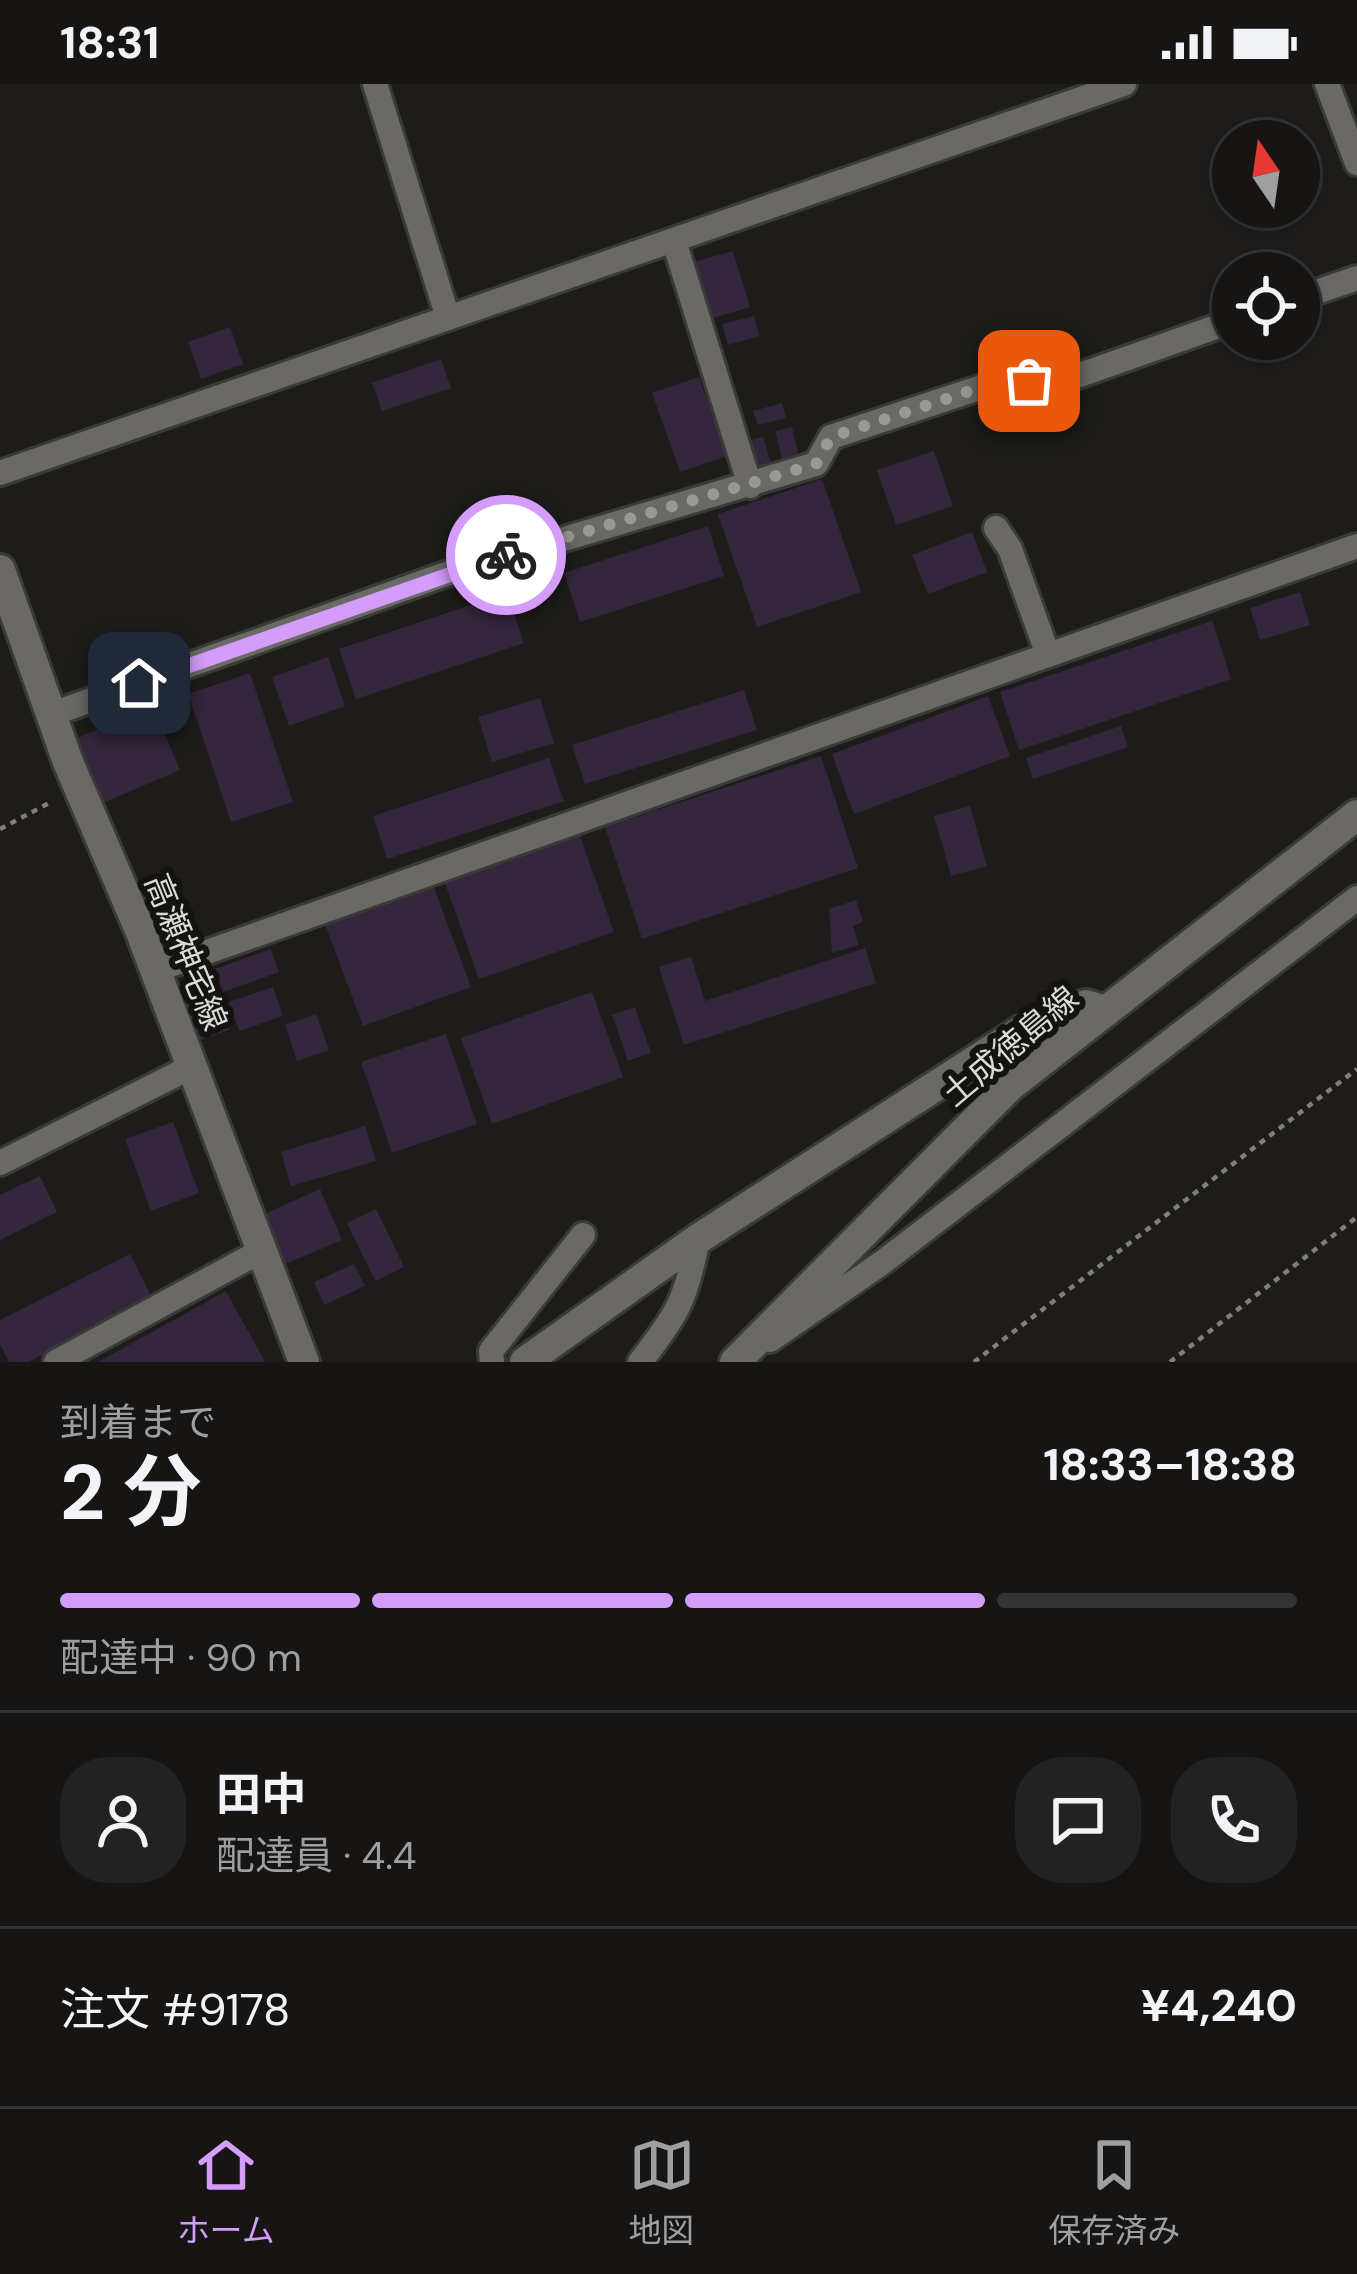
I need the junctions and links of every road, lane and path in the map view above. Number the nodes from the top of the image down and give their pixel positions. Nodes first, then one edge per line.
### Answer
1 (375, 84) edge
2 (1124, 84) edge
3 (1327, 84) edge
4 (1357, 163) edge
5 (674, 241) junction
6 (1357, 278) edge
7 (1320, 291) edge
8 (448, 318) junction
9 (1212, 328) edge
10 (0, 473) edge
11 (750, 486) junction
12 (996, 528) dead end
13 (1357, 546) edge
14 (0, 569) edge
15 (1048, 655) junction
16 (52, 714) junction
17 (79, 788) junction
18 (1357, 815) edge
19 (0, 829) edge
20 (1357, 898) edge
21 (156, 970) junction
22 (1106, 1011) junction
23 (193, 1066) junction
24 (1357, 1069) edge
25 (0, 1163) edge
26 (1357, 1217) edge
27 (583, 1234) dead end
28 (698, 1239) junction
29 (261, 1251) junction
30 (56, 1362) edge
31 (304, 1362) edge
32 (492, 1362) edge
33 (525, 1362) edge
34 (640, 1362) edge
35 (737, 1362) edge
36 (974, 1362) edge
37 (1170, 1362) edge

1 - 8 street
2 - 5 street
3 - 4 street
5 - 8 street
5 - 11 street
6 - 7 street
8 - 10 street
9 - 11 street
11 - 16 street
12 - 15 street
13 - 15 street
14 - 16 main road, 高瀬神宅線
15 - 21 street
16 - 17 main road, 高瀬神宅線
17 - 19 path
17 - 21 main road, 高瀬神宅線
18 - 22 main road, 土成徳島線
20 - 35 street
21 - 23 main road, 高瀬神宅線
22 - 28 main road
22 - 35 main road, 土成徳島線
23 - 25 street
23 - 29 main road, 高瀬神宅線
24 - 36 path
26 - 37 path
27 - 32 street
28 - 33 main road
28 - 34 street
29 - 30 street
29 - 31 main road, 高瀬神宅線

